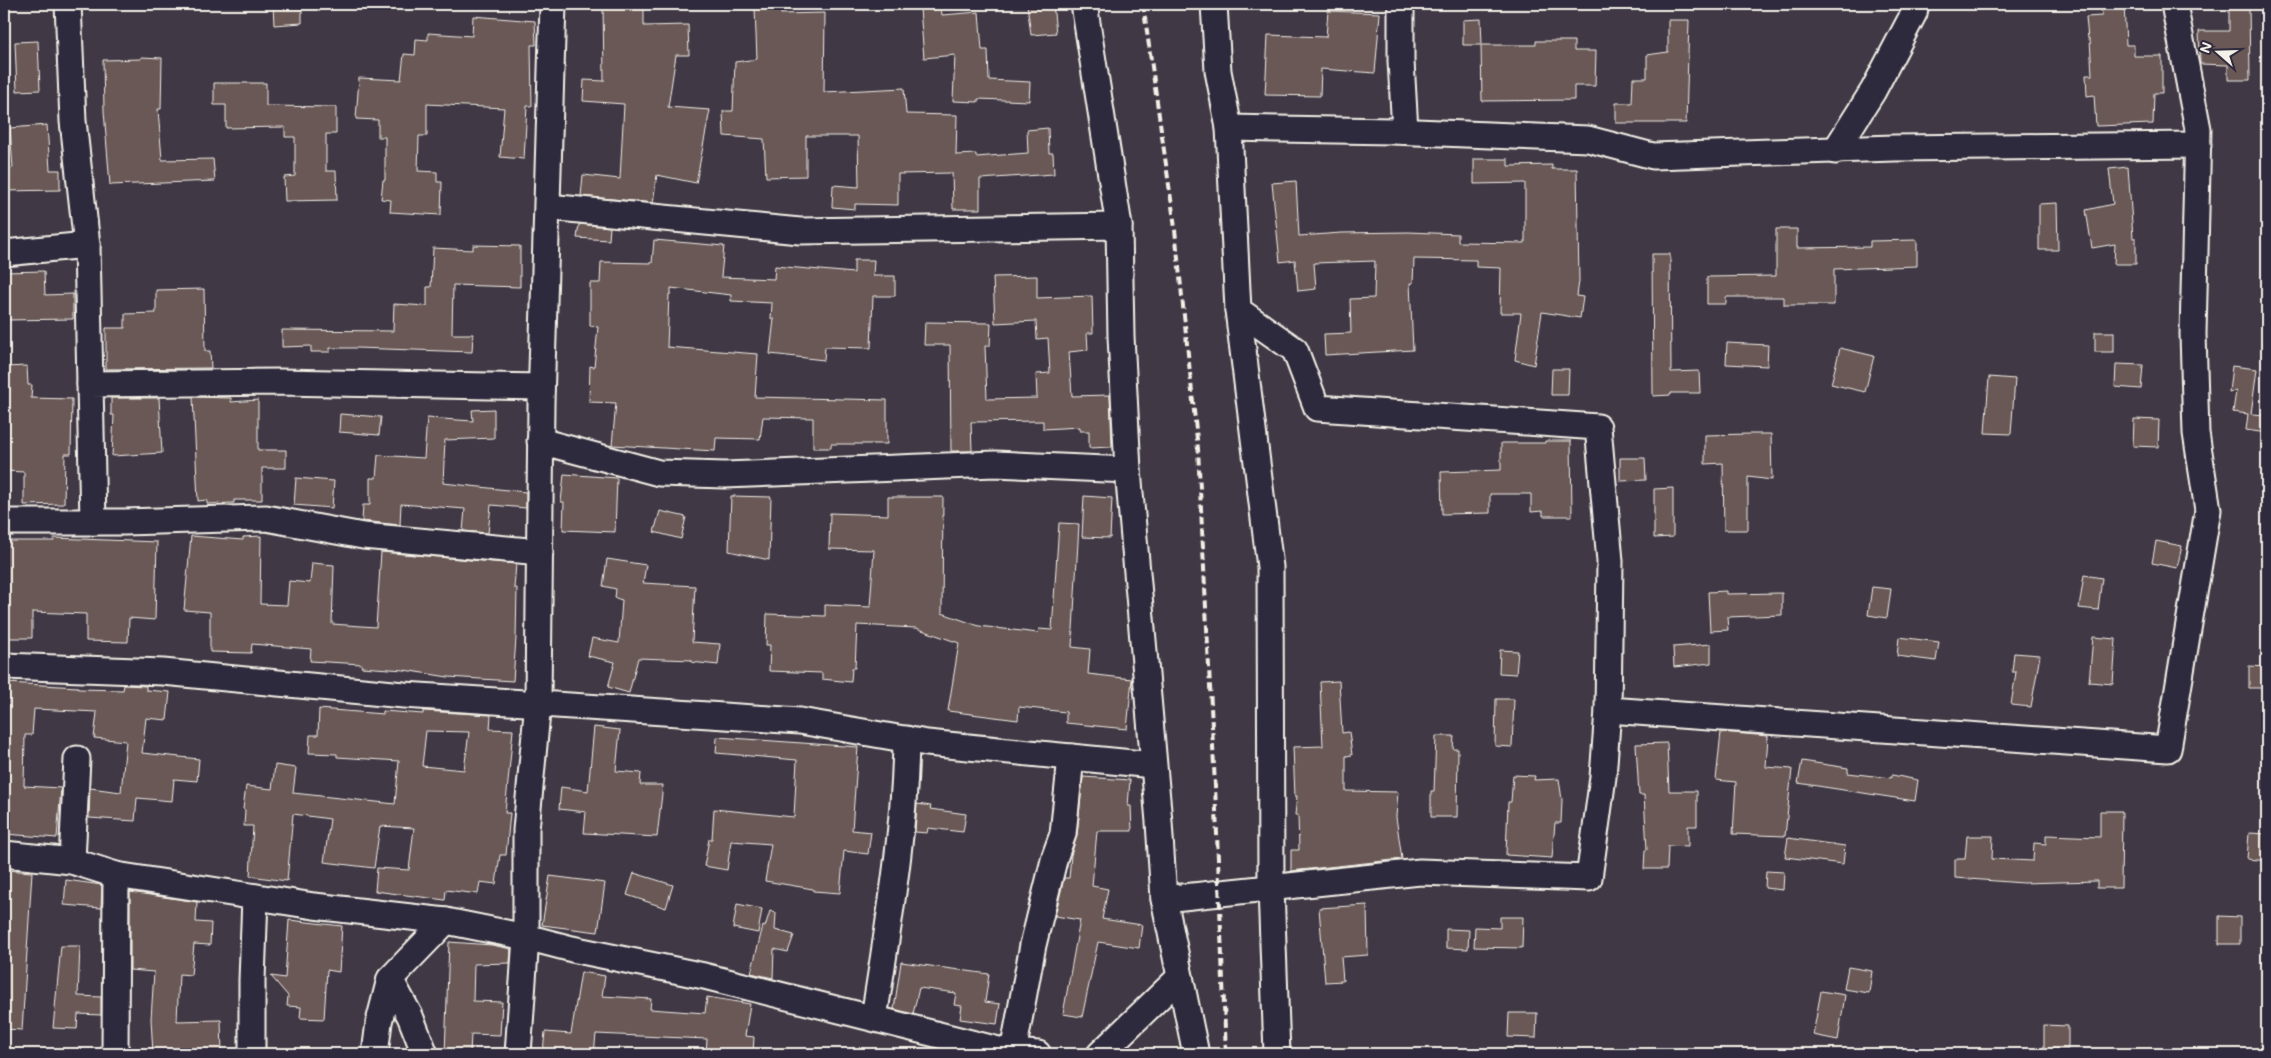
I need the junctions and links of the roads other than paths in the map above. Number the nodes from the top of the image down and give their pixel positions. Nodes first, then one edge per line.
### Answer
1 (68, 4) edge
2 (553, 4) edge
3 (1084, 4) edge
4 (1214, 4) edge
5 (1401, 4) edge
6 (2174, 4) edge
7 (1920, 7) edge
8 (1229, 128) junction
9 (1405, 132) junction
10 (2198, 145) junction
11 (1835, 151) junction
12 (548, 207) junction
13 (1118, 226) junction
14 (87, 245) junction
15 (4, 253) edge
16 (1238, 310) junction
17 (90, 384) junction
18 (542, 387) junction
19 (540, 441) junction
20 (1128, 470) junction
21 (4, 522) edge
22 (92, 522) junction
23 (540, 552) junction
24 (4, 666) edge
25 (538, 702) junction
26 (1608, 710) junction
27 (906, 739) junction
28 (1071, 757) junction
29 (77, 759) dead end
30 (1154, 765) junction
31 (4, 854) edge
32 (72, 861) junction
33 (116, 875) junction
34 (1271, 888) junction
35 (255, 897) junction
36 (1164, 899) junction
37 (446, 921) junction
38 (526, 936) junction
39 (1180, 977) junction
40 (390, 979) junction
41 (874, 1018) junction
42 (1006, 1052) edge
43 (115, 1054) edge
44 (252, 1054) edge
45 (375, 1054) edge
46 (425, 1054) edge
47 (518, 1054) edge
48 (1038, 1054) edge
49 (1100, 1054) edge
50 (1196, 1054) edge
51 (1277, 1054) edge

1 - 14 street
2 - 12 street
3 - 13 street
4 - 8 street
5 - 9 street
6 - 10 street
7 - 11 street
8 - 9 street
8 - 16 street
9 - 11 street
10 - 11 street
10 - 26 street
12 - 13 street
12 - 18 street
13 - 20 street
14 - 15 street
14 - 17 street
16 - 26 street
16 - 34 street
17 - 18 street
17 - 22 street
18 - 19 street
19 - 20 street
19 - 23 street
20 - 30 street
21 - 22 street
22 - 23 street
23 - 25 street
24 - 25 street
25 - 27 street
25 - 38 street
26 - 34 street
27 - 28 street
27 - 41 street
28 - 30 street
28 - 42 street
29 - 32 street
30 - 36 street
31 - 32 street
32 - 33 street
33 - 35 street
33 - 43 street
34 - 36 street
34 - 51 street
35 - 37 street
35 - 44 street
36 - 39 street
37 - 38 street
37 - 40 street
38 - 41 street
38 - 47 street
39 - 49 street
39 - 50 street
40 - 45 street
40 - 46 street
41 - 42 street
42 - 48 street

